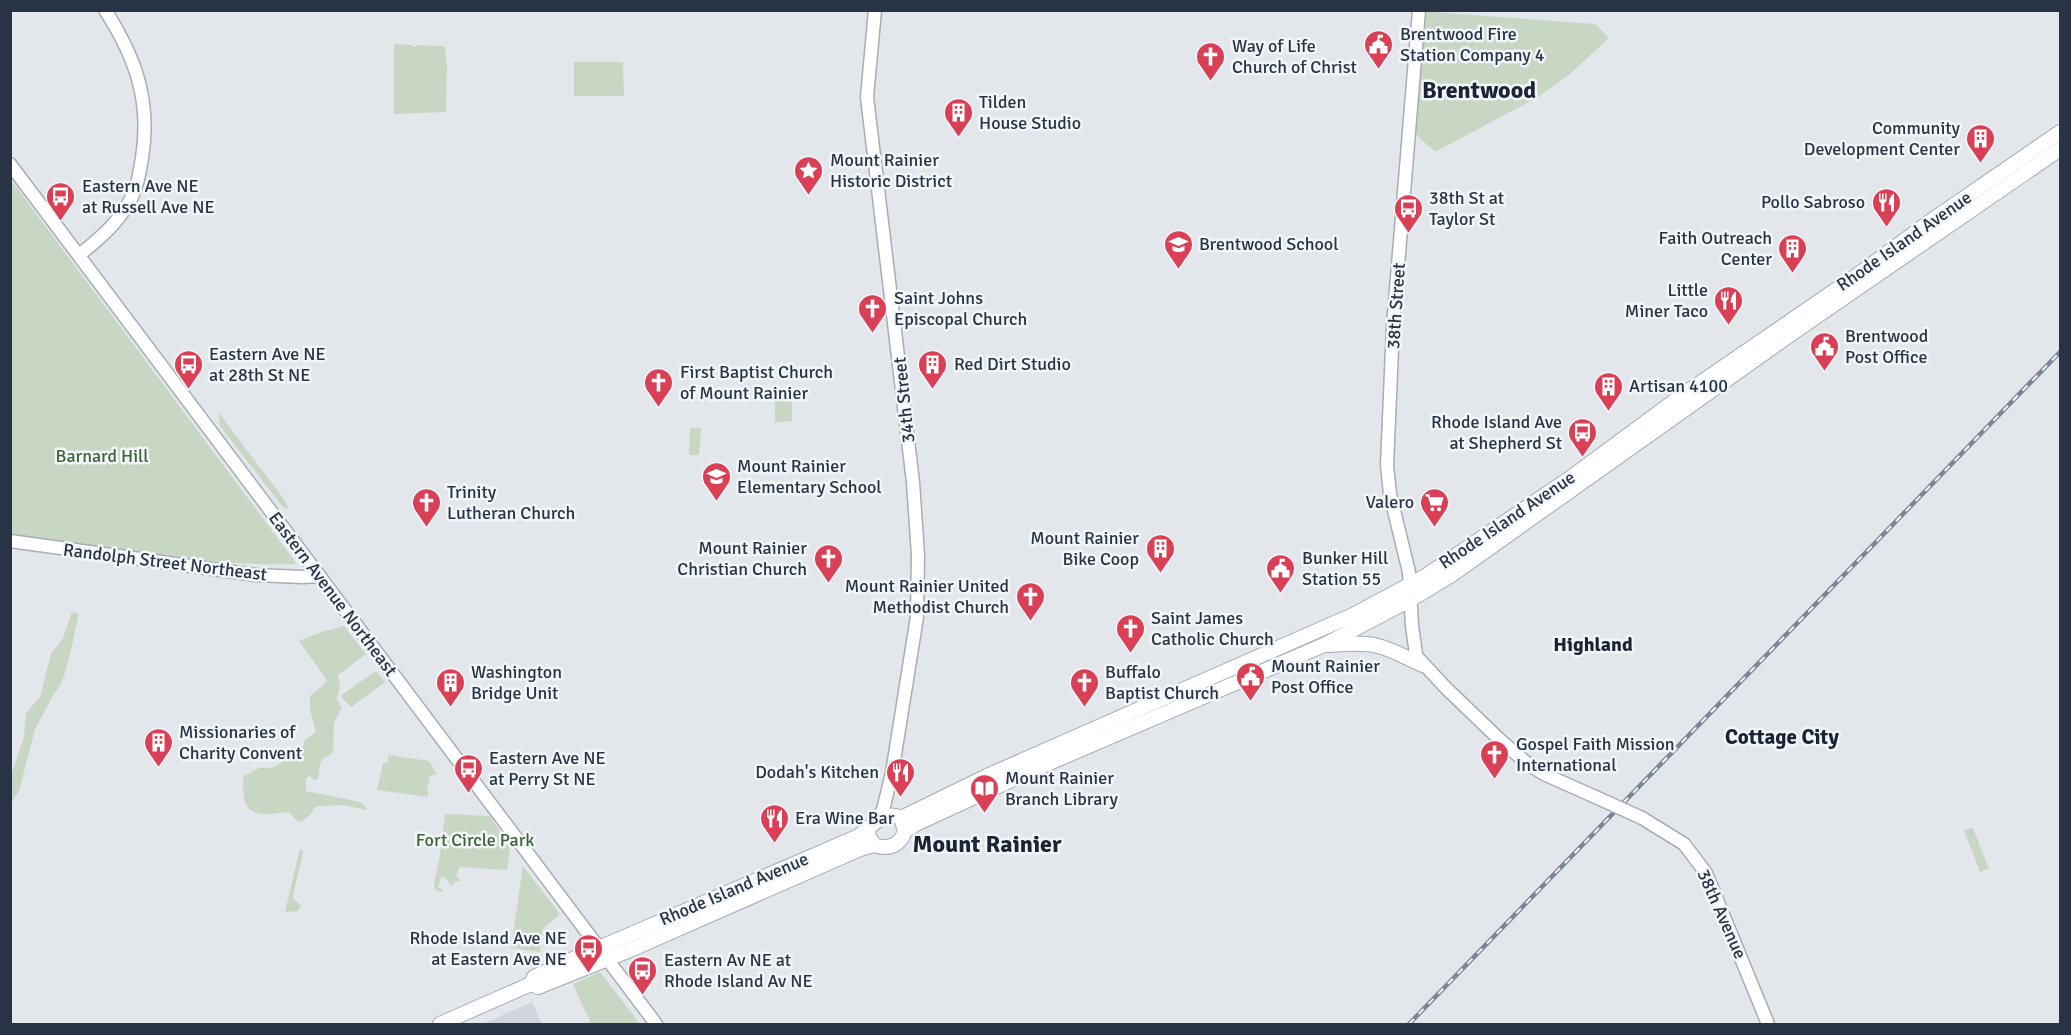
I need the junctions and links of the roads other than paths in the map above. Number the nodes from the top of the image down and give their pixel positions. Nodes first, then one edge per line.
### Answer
1 (105, 10) edge
2 (874, 10) edge
3 (1419, 10) edge
4 (2061, 132) edge
5 (2061, 149) edge
6 (10, 164) edge
7 (79, 255) junction
8 (10, 541) edge
9 (320, 576) junction
10 (1411, 584) junction
11 (1410, 600) junction
12 (1324, 645) junction
13 (1419, 660) junction
14 (889, 789) junction
15 (1646, 820) joint
16 (901, 822) junction
17 (872, 824) junction
18 (874, 845) junction
19 (602, 954) junction
20 (440, 1024) edge
21 (656, 1024) edge
22 (1768, 1024) edge

1 - 7 main road
2 - 14 main road, 34th Street
3 - 10 main road, 38th Street
4 - 10 main road, Rhode Island Avenue
5 - 11 main road, Rhode Island Avenue
6 - 7 main road, Eastern Avenue Northeast
7 - 9 main road, Eastern Avenue Northeast
8 - 9 main road, Randolph Street Northeast
9 - 19 main road, Eastern Avenue Northeast
10 - 11 main road, 38th Street
10 - 16 main road, Rhode Island Avenue
11 - 12 main road, Rhode Island Avenue
11 - 13 main road, 38th Street
12 - 13 main road
12 - 16 main road, Rhode Island Avenue
13 - 15 main road, 38th Street, bridge
14 - 16 main road, 34th Street
14 - 17 main road, 34th Street
15 - 22 main road, 38th Avenue
16 - 17 main road
16 - 18 main road
17 - 18 main road
17 - 19 main road, Rhode Island Avenue
18 - 19 main road, Rhode Island Avenue
19 - 20 main road
19 - 21 main road, Eastern Avenue Northeast

